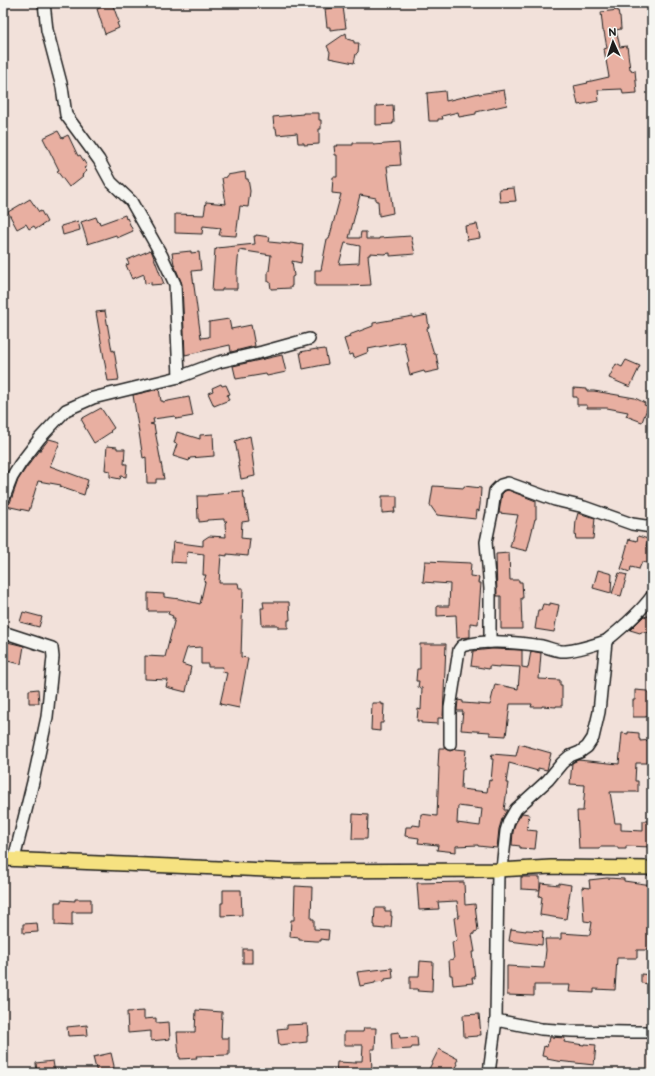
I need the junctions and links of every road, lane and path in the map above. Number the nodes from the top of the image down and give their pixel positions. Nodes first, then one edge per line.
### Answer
1 (44, 3) edge
2 (309, 338) dead end
3 (179, 377) junction
4 (3, 500) edge
5 (652, 527) edge
6 (652, 596) edge
7 (3, 632) edge
8 (606, 641) junction
9 (490, 642) junction
10 (450, 744) dead end
11 (8, 859) edge
12 (652, 868) edge
13 (500, 869) junction
14 (496, 1020) junction
15 (652, 1032) edge
16 (489, 1073) edge

1 - 3 street
2 - 3 street
3 - 4 street
5 - 9 street
6 - 8 street
7 - 11 street
8 - 9 street
8 - 13 street
9 - 10 street
11 - 13 main road
12 - 13 main road
13 - 14 street
14 - 15 street
14 - 16 street

